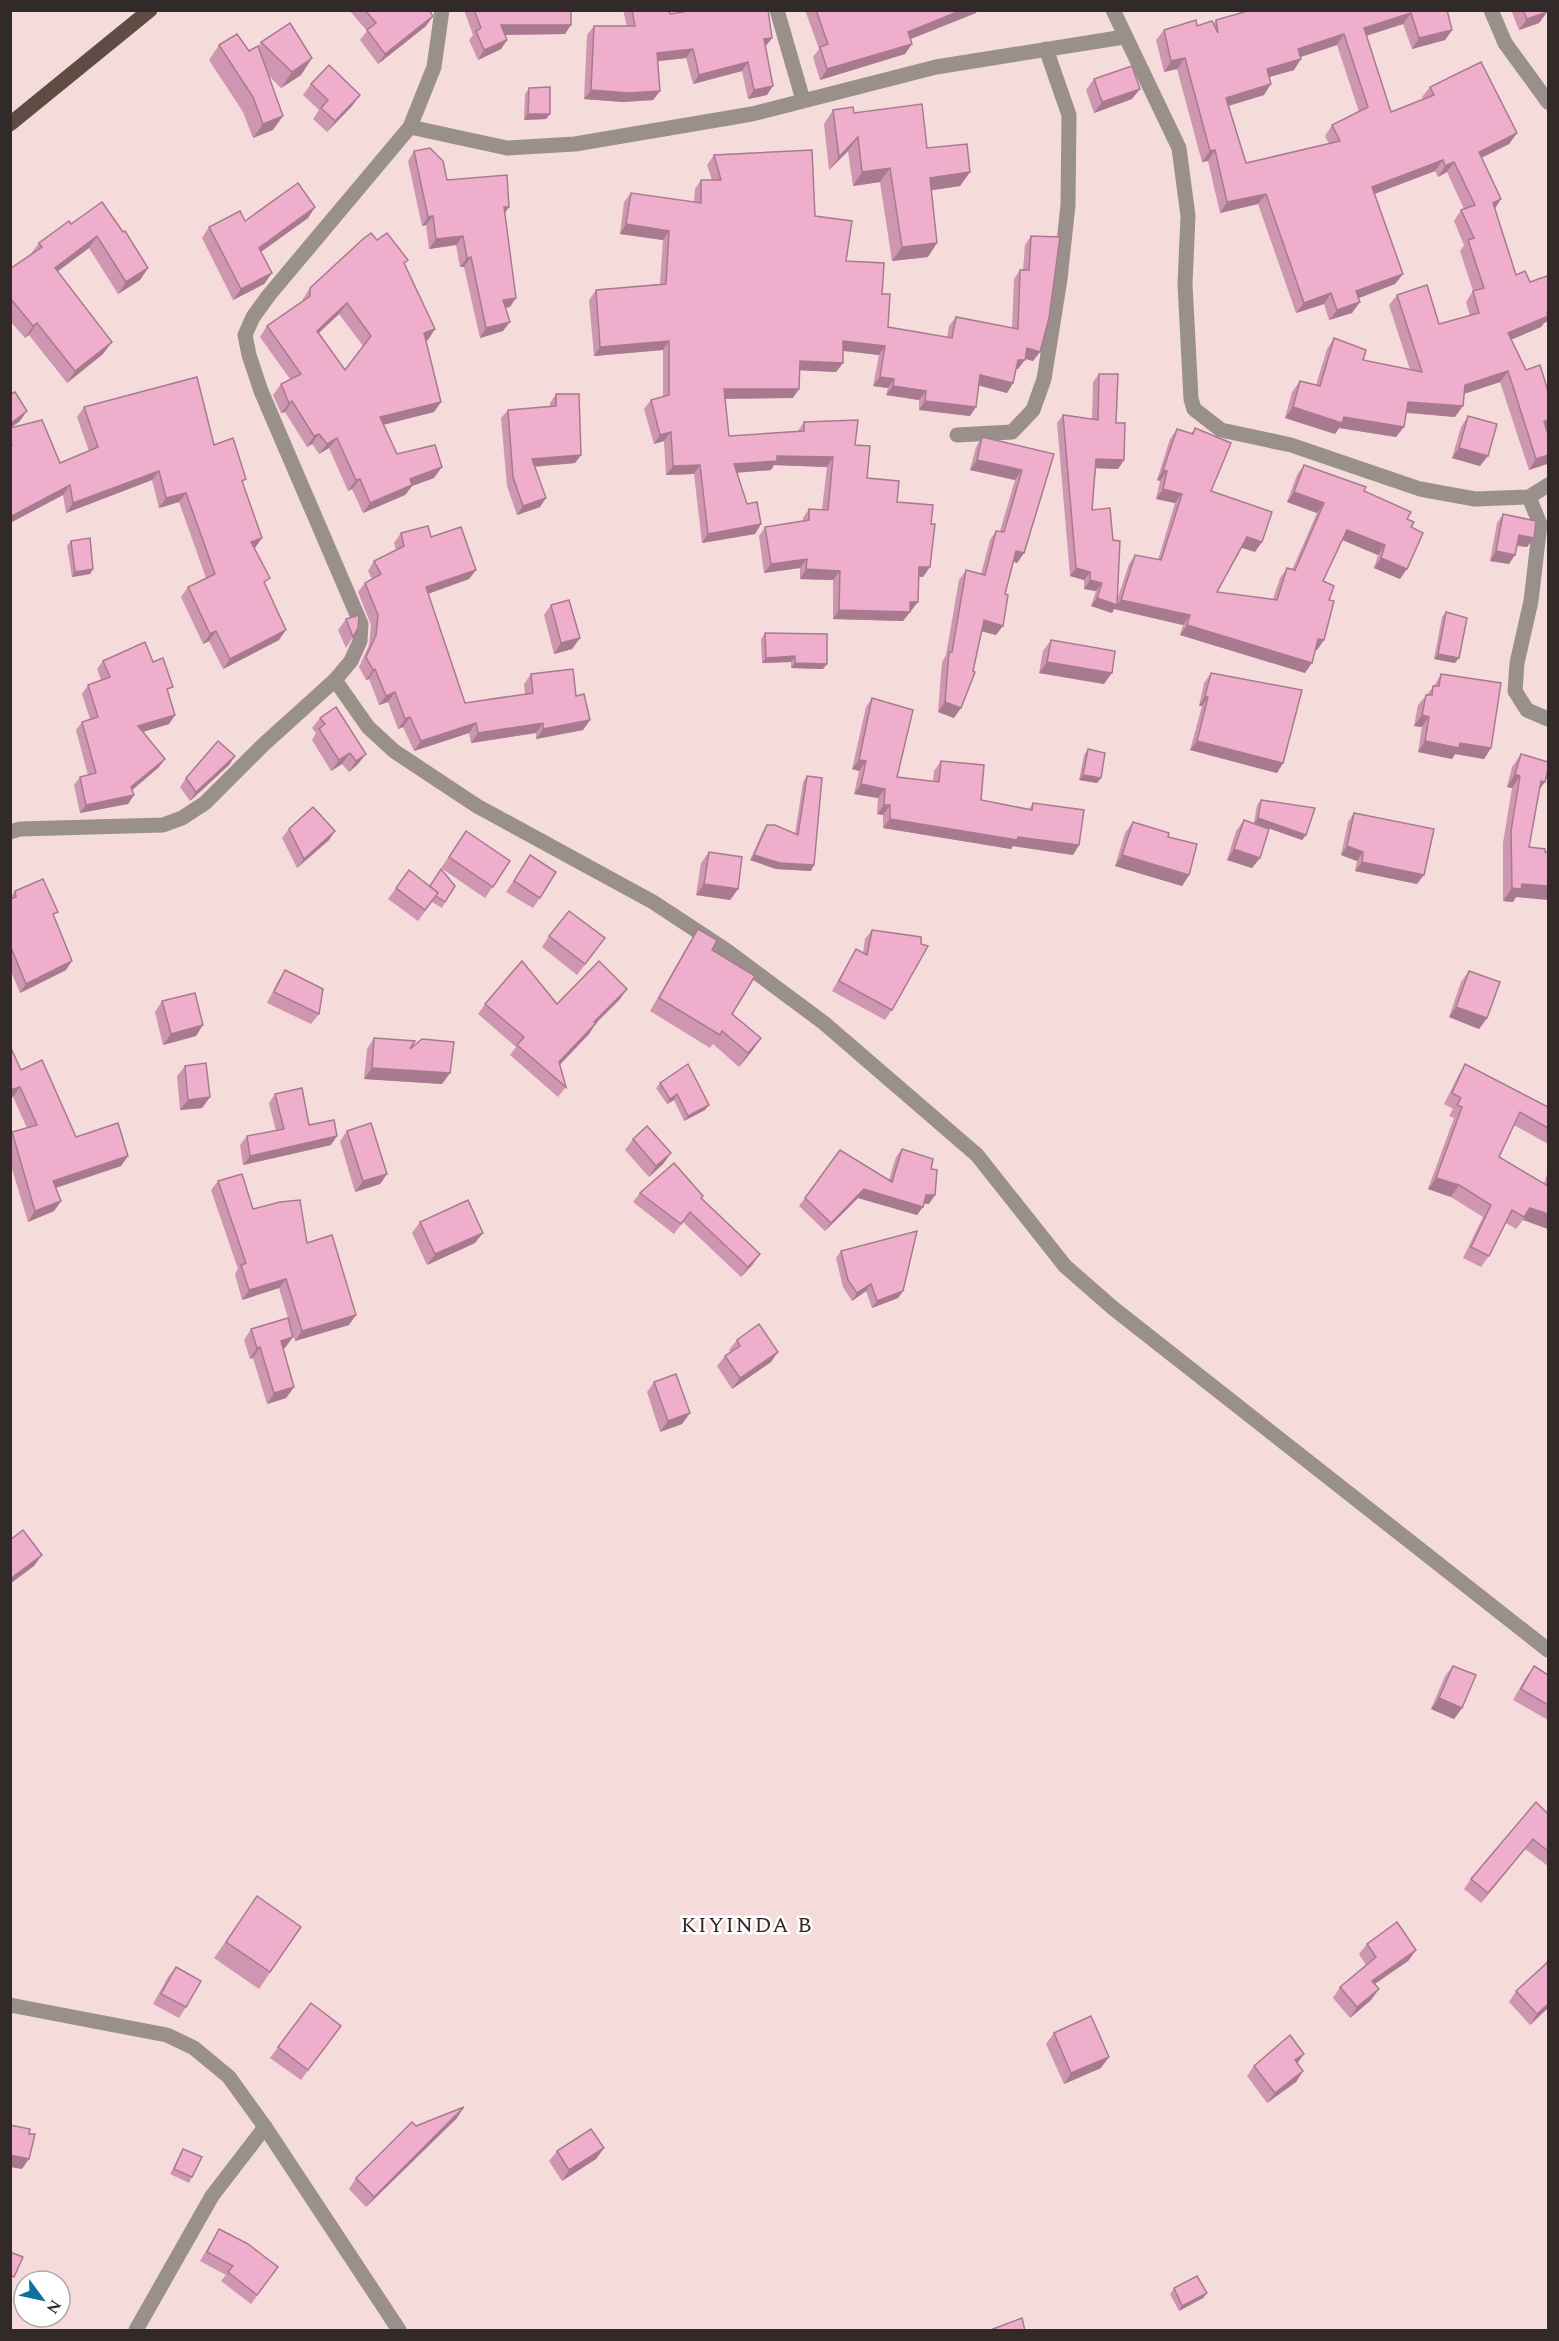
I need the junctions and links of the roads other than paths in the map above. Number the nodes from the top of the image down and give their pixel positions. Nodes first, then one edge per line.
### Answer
1 (150, 10) edge
2 (442, 10) edge
3 (777, 10) edge
4 (1113, 10) edge
5 (1491, 10) edge
6 (1124, 37) junction
7 (1046, 49) junction
8 (803, 100) junction
9 (1548, 102) edge
10 (10, 124) edge
11 (410, 127) junction
12 (957, 435) dead end
13 (1548, 485) edge
14 (1529, 497) junction
15 (335, 680) junction
16 (1548, 719) edge
17 (10, 832) edge
18 (1547, 1644) edge
19 (10, 2005) edge
20 (265, 2127) junction
21 (136, 2331) edge
22 (399, 2331) edge

1 - 10 main road
2 - 11 street
3 - 8 street
4 - 6 street
5 - 9 street
6 - 7 street
6 - 14 street
7 - 8 street
7 - 12 street
8 - 11 street
11 - 15 street
13 - 14 street
14 - 16 street
15 - 17 street
15 - 18 street
19 - 20 street
20 - 21 street
20 - 22 street

